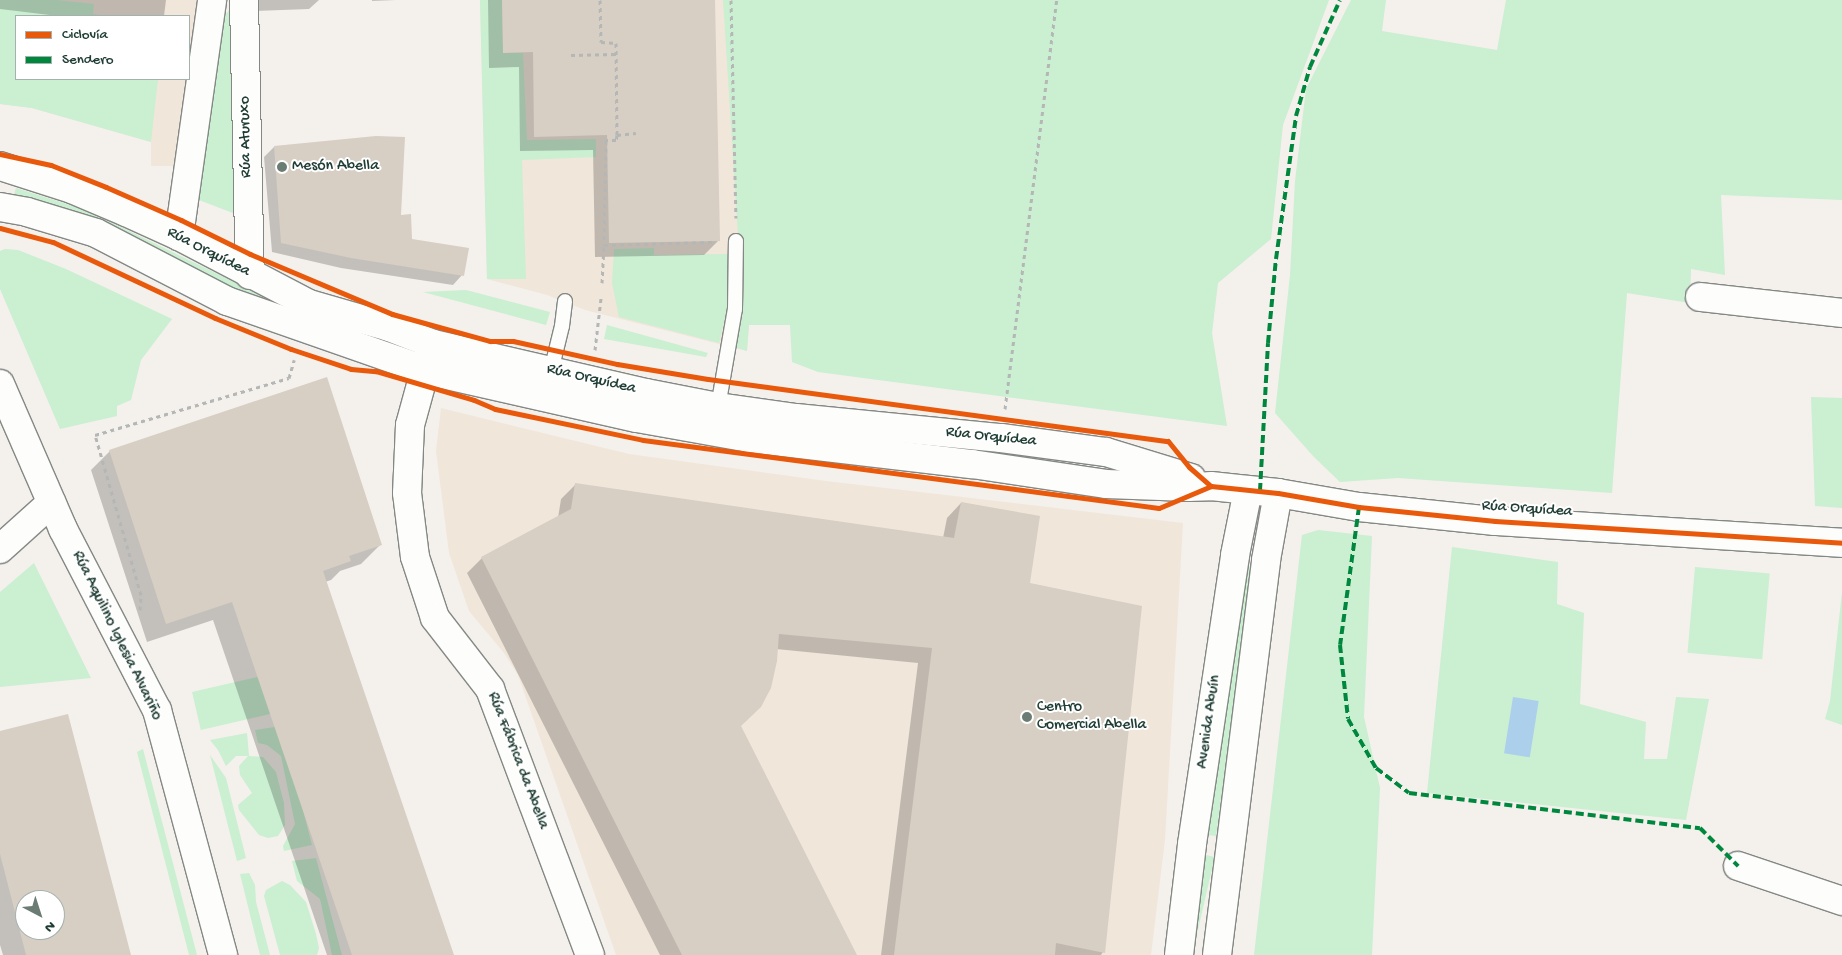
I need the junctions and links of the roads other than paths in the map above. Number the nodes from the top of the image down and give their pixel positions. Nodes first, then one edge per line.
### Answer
1 (212, 0) edge
2 (244, 0) edge
3 (0, 166) edge
4 (0, 207) edge
5 (179, 236) junction
6 (736, 241) road end
7 (250, 275) junction
8 (1700, 297) dead end
9 (566, 301) dead end
10 (1842, 313) edge
11 (433, 344) junction
12 (425, 370) junction
13 (551, 370) junction
14 (0, 384) edge
15 (718, 407) junction
16 (1211, 486) junction
17 (1248, 490) junction
18 (1278, 493) junction
19 (51, 502) junction
20 (1842, 543) edge
21 (0, 549) edge
22 (1738, 866) dead end
23 (1842, 900) edge
24 (223, 955) edge
25 (590, 955) edge
26 (1179, 955) edge
27 (1217, 955) edge

1 - 5 street
2 - 7 street, Rúa Aturuxo
3 - 5 street, Rúa Orquídea
4 - 12 street, Rúa Orquídea
5 - 7 street, Rúa Orquídea
6 - 15 lane
7 - 11 street, Rúa Orquídea
8 - 10 street
9 - 13 lane
11 - 12 street, Rúa Fábrica da Abella
11 - 13 street, Rúa Orquídea
12 - 16 street, Rúa Orquídea
12 - 25 street, Rúa Fábrica da Abella
13 - 15 street, Rúa Orquídea
14 - 19 street, Rúa Aquilino Iglesia Alvariño
15 - 16 street, Rúa Orquídea
16 - 17 street, Rúa Orquídea
17 - 18 street, Rúa Orquídea
17 - 26 street, Avenida Abuín
18 - 20 street, Rúa Orquídea
18 - 27 street
19 - 21 street
19 - 24 street, Rúa Aquilino Iglesia Alvariño
22 - 23 street

